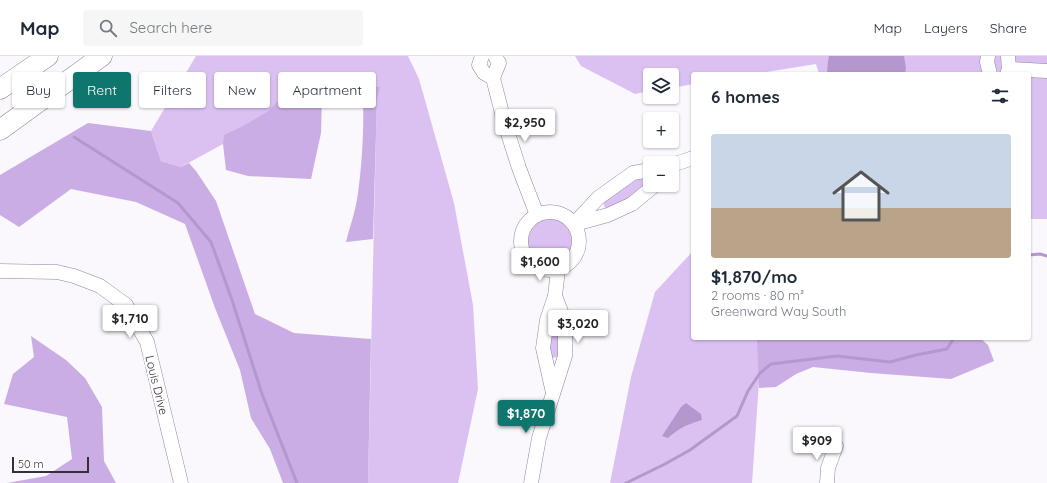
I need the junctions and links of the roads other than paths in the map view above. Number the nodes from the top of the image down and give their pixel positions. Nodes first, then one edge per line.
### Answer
1 (48, 56) edge
2 (102, 56) edge
3 (482, 56) edge
4 (495, 56) edge
5 (988, 56) edge
6 (1008, 66) edge
7 (1047, 70) edge
8 (990, 72) edge
9 (493, 78) junction
10 (0, 89) edge
11 (0, 130) edge
12 (691, 159) edge
13 (679, 163) edge
14 (643, 172) edge
15 (647, 192) edge
16 (537, 215) junction
17 (574, 224) junction
18 (558, 270) junction
19 (0, 271) edge
20 (555, 296) junction
21 (553, 393) junction
22 (836, 446) dead end
23 (181, 483) edge
24 (531, 483) edge
25 (828, 483) edge

1 - 10 highway
2 - 11 highway
3 - 9 street
4 - 9 street
5 - 8 street
6 - 7 street
9 - 16 street
12 - 13 street
14 - 17 street
15 - 17 street
16 - 17 street
16 - 18 street
17 - 18 street
18 - 20 street
19 - 23 street, Louis Drive
20 - 21 street
20 - 21 street
21 - 24 street
22 - 25 street

